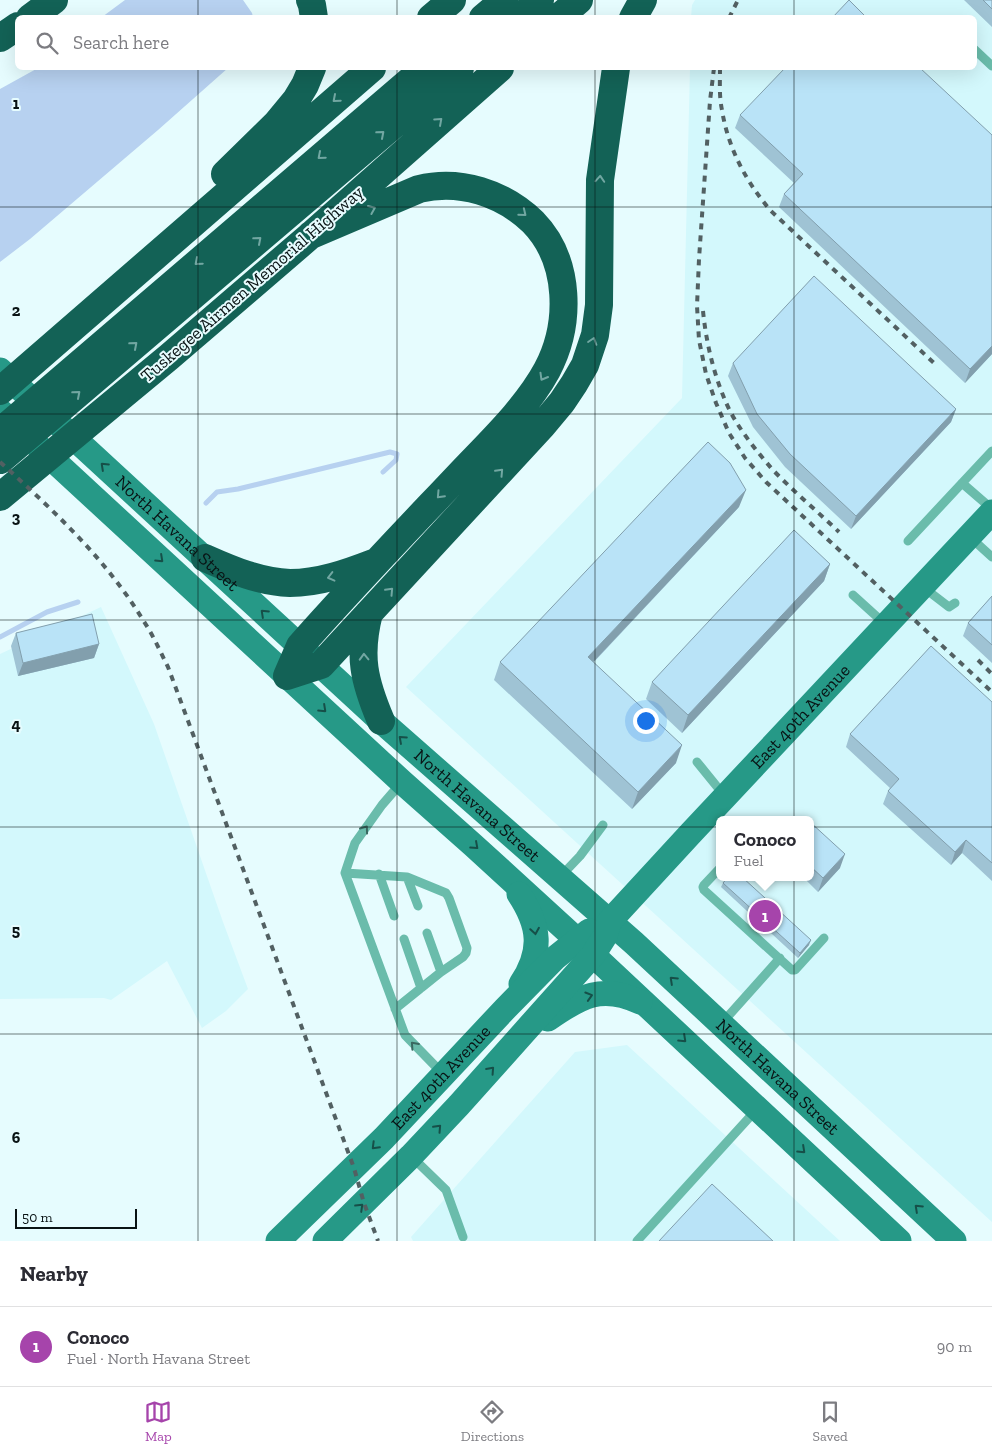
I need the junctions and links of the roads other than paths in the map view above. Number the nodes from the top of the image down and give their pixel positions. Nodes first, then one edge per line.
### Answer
1 (54, 0) edge
2 (310, 0) edge
3 (452, 0) edge
4 (504, 0) edge
5 (540, 0) edge
6 (579, 0) edge
7 (644, 0) edge
8 (34, 15) edge
9 (313, 15) edge
10 (434, 15) edge
11 (486, 15) edge
12 (522, 15) edge
13 (562, 15) edge
14 (635, 15) edge
15 (15, 28) edge
16 (0, 38) edge
17 (977, 52) edge
18 (992, 66) edge
19 (311, 70) edge
20 (370, 70) edge
21 (423, 70) edge
22 (458, 70) edge
23 (498, 70) edge
24 (616, 70) edge
25 (311, 235) junction
26 (58, 341) junction
27 (0, 370) edge
28 (89, 370) junction
29 (0, 391) edge
30 (0, 412) edge
31 (0, 432) edge
32 (992, 451) edge
33 (0, 460) edge
34 (962, 483) junction
35 (0, 497) edge
36 (992, 511) edge
37 (970, 537) junction
38 (908, 541) dead end
39 (992, 557) edge
40 (205, 558) junction
41 (377, 562) junction
42 (923, 587) junction
43 (853, 595) dead end
44 (955, 603) dead end
45 (369, 613) junction
46 (887, 626) junction
47 (300, 646) junction
48 (321, 665) junction
49 (287, 676) junction
50 (381, 721) junction
51 (697, 762) dead end
52 (402, 782) junction
53 (719, 809) edge
54 (602, 825) dead end
55 (716, 872) edge
56 (346, 873) junction
57 (504, 873) junction
58 (379, 874) junction
59 (407, 877) junction
60 (559, 878) junction
61 (418, 906) dead end
62 (394, 916) dead end
63 (609, 922) junction
64 (427, 933) dead end
65 (824, 938) dead end
66 (404, 939) dead end
67 (585, 948) junction
68 (780, 958) junction
69 (441, 972) junction
70 (421, 988) junction
71 (647, 1006) junction
72 (395, 1009) junction
73 (505, 1009) junction
74 (721, 1024) junction
75 (518, 1040) junction
76 (443, 1074) junction
77 (757, 1109) junction
78 (411, 1156) junction
79 (463, 1237) dead end
80 (278, 1241) edge
81 (325, 1241) edge
82 (637, 1241) edge
83 (899, 1241) edge
84 (954, 1241) edge

1 - 8 highway
2 - 9 highway
3 - 10 highway
4 - 11 highway
5 - 12 highway
6 - 13 highway
7 - 14 highway
15 - 16 highway
17 - 18 lane
19 - 26 highway
20 -> 26 highway
21 -> 28 highway
28 -> 22 highway
25 -> 23 highway, Tuskegee Airmen Memorial Highway
45 -> 24 highway
25 - 35 highway, Tuskegee Airmen Memorial Highway
25 -> 41 highway
26 - 29 highway
40 -> 27 main road, North Havana Street
28 - 31 highway
33 -> 28 highway
30 -> 49 main road, North Havana Street
32 - 34 lane
34 - 36 lane
34 - 38 lane
36 - 37 main road, East 40th Avenue
37 - 39 lane
37 - 42 main road, East 40th Avenue
41 -> 40 highway
47 -> 40 main road, North Havana Street
41 - 47 highway
42 - 44 lane
42 - 46 main road, East 40th Avenue
43 - 46 lane
45 - 48 highway
50 -> 45 highway
46 - 53 main road, East 40th Avenue
47 - 48 main road, North Havana Street
47 - 49 highway
48 - 49 highway
48 - 50 main road, North Havana Street
49 -> 52 main road, North Havana Street
60 -> 50 main road, North Havana Street
51 - 53 lane
56 -> 52 lane
52 -> 57 main road, North Havana Street
53 - 63 main road, East 40th Avenue
54 - 60 lane
55 - 68 lane
56 - 58 lane
56 - 72 lane
57 - 67 main road, North Havana Street
57 -> 73 main road
58 - 59 lane
58 - 62 lane
59 - 61 lane
59 - 69 lane
60 - 63 main road, North Havana Street
63 - 67 main road, East 40th Avenue
74 -> 63 main road, North Havana Street
64 - 69 lane
65 - 68 lane
66 - 70 lane
67 - 71 main road, North Havana Street
67 - 73 main road, East 40th Avenue
67 - 75 main road, East 40th Avenue
68 - 74 lane
69 - 70 lane
70 - 72 lane
75 -> 71 main road
71 -> 77 main road, North Havana Street
76 -> 72 lane
73 - 76 main road, East 40th Avenue
84 -> 74 main road, North Havana Street
78 -> 75 main road, East 40th Avenue
76 -> 80 main road, East 40th Avenue
77 - 82 lane
77 -> 83 main road, North Havana Street
78 - 79 lane
81 -> 78 main road, East 40th Avenue

